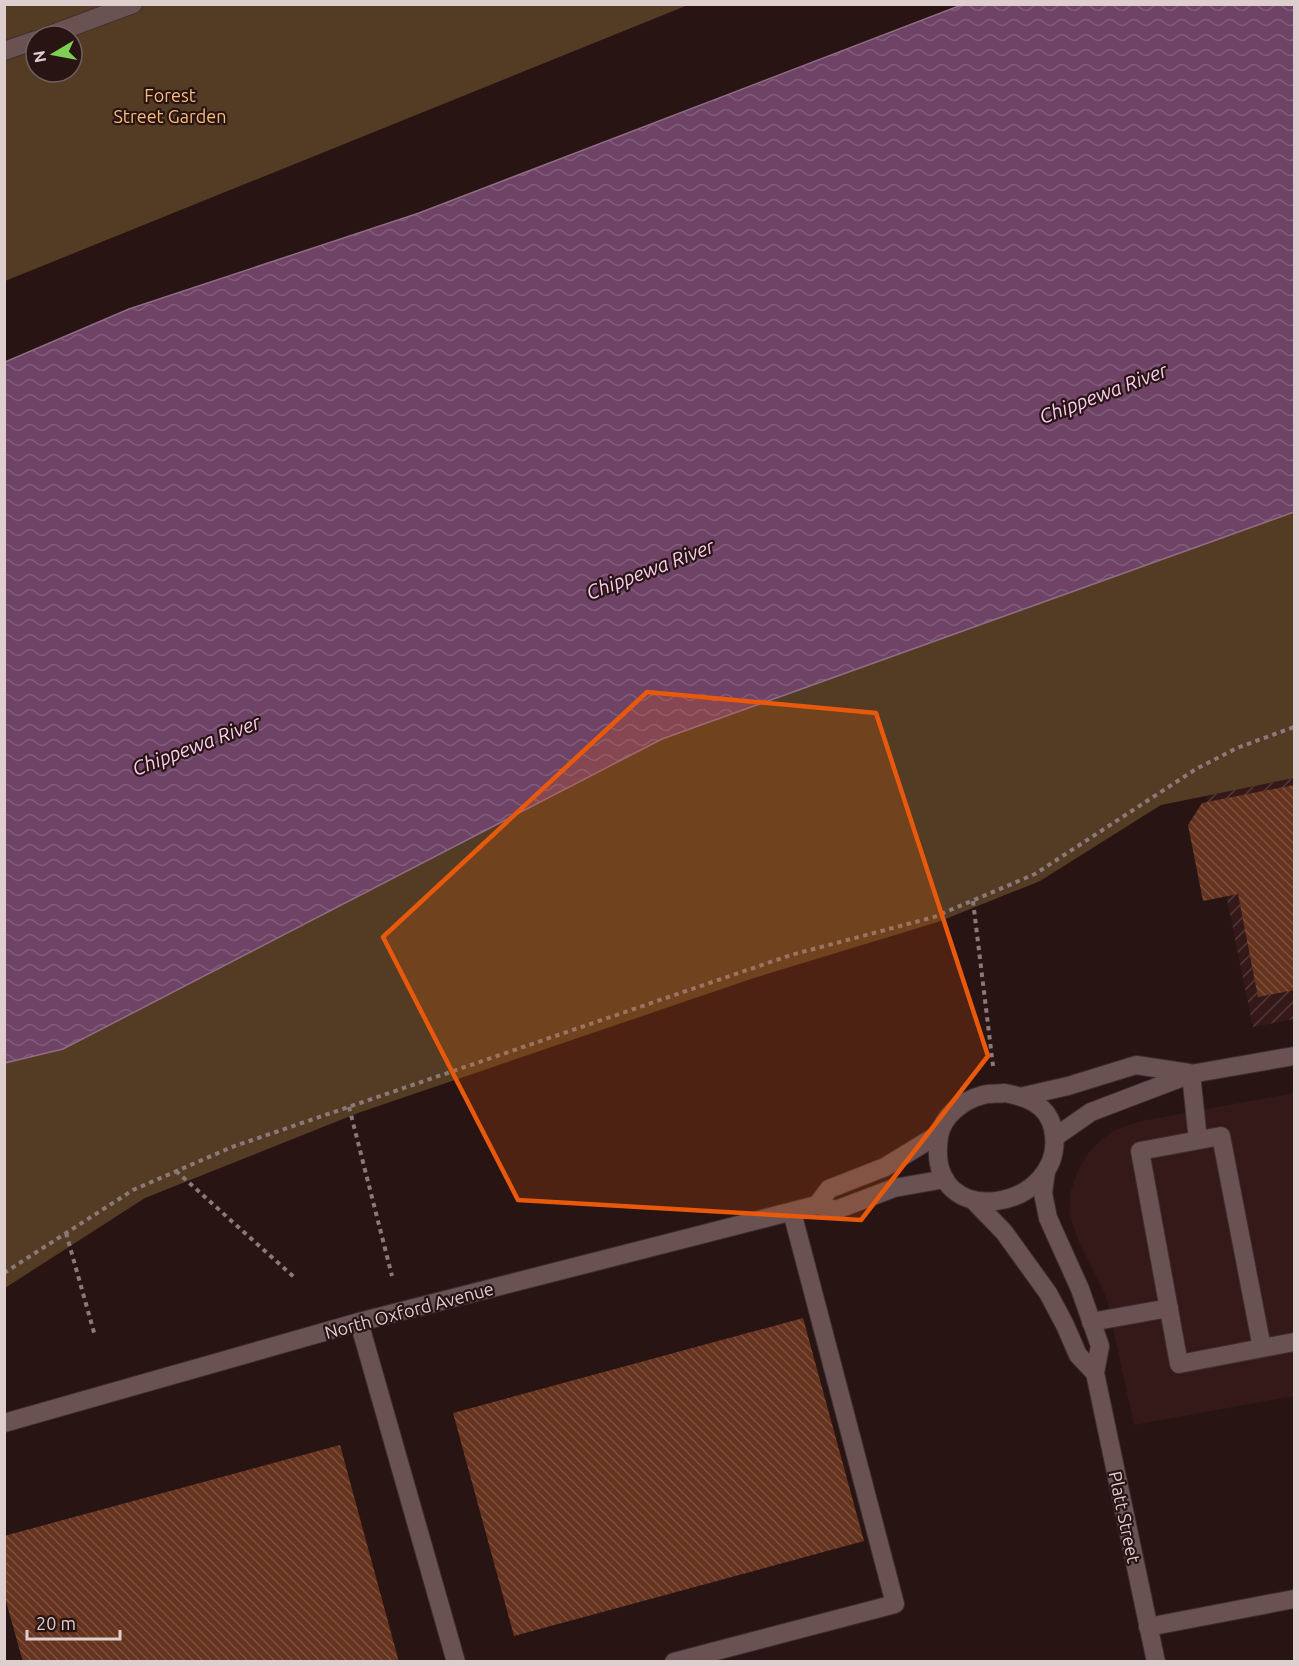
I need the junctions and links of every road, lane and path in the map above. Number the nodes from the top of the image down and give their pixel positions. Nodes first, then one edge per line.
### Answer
1 (133, 4) edge
2 (79, 24) edge
3 (24, 44) edge
4 (4, 51) edge
5 (1294, 727) edge
6 (973, 900) junction
7 (1294, 1056) edge
8 (993, 1066) dead end
9 (1191, 1074) junction
10 (1024, 1096) junction
11 (349, 1107) junction
12 (939, 1134) junction
13 (1054, 1137) junction
14 (1198, 1140) junction
15 (176, 1171) junction
16 (1046, 1171) junction
17 (945, 1179) junction
18 (975, 1202) junction
19 (816, 1205) junction
20 (792, 1212) junction
21 (66, 1233) junction
22 (4, 1273) edge
23 (392, 1276) dead end
24 (295, 1278) dead end
25 (1168, 1308) junction
26 (359, 1322) junction
27 (1091, 1322) junction
28 (95, 1336) dead end
29 (1294, 1342) edge
30 (1262, 1348) junction
31 (1095, 1373) junction
32 (4, 1423) edge
33 (1294, 1599) edge
34 (1148, 1627) junction
35 (1152, 1660) edge
36 (456, 1662) edge
37 (674, 1662) edge

1 - 2 street
3 - 4 street
5 - 6 path
6 - 8 path
6 - 11 path
7 - 9 street
9 - 10 street
9 - 13 street
9 - 14 street
10 - 12 street
10 - 13 street
11 - 15 path
11 - 23 path
12 - 17 street
12 - 19 street, North Oxford Avenue
13 - 16 street
14 - 25 street
14 - 30 street
15 - 21 path
15 - 24 path
16 - 18 street
16 - 27 street, Platt Street
17 - 18 street
17 - 19 street, North Oxford Avenue
18 - 31 street, Platt Street
19 - 20 street, North Oxford Avenue
20 - 26 street, North Oxford Avenue
20 - 37 street
21 - 22 path
21 - 28 path
25 - 27 street
25 - 30 street
26 - 32 street, North Oxford Avenue
26 - 36 street
27 - 31 street, Platt Street
29 - 30 street
31 - 34 street, Platt Street
33 - 34 street
34 - 35 street, Platt Street

